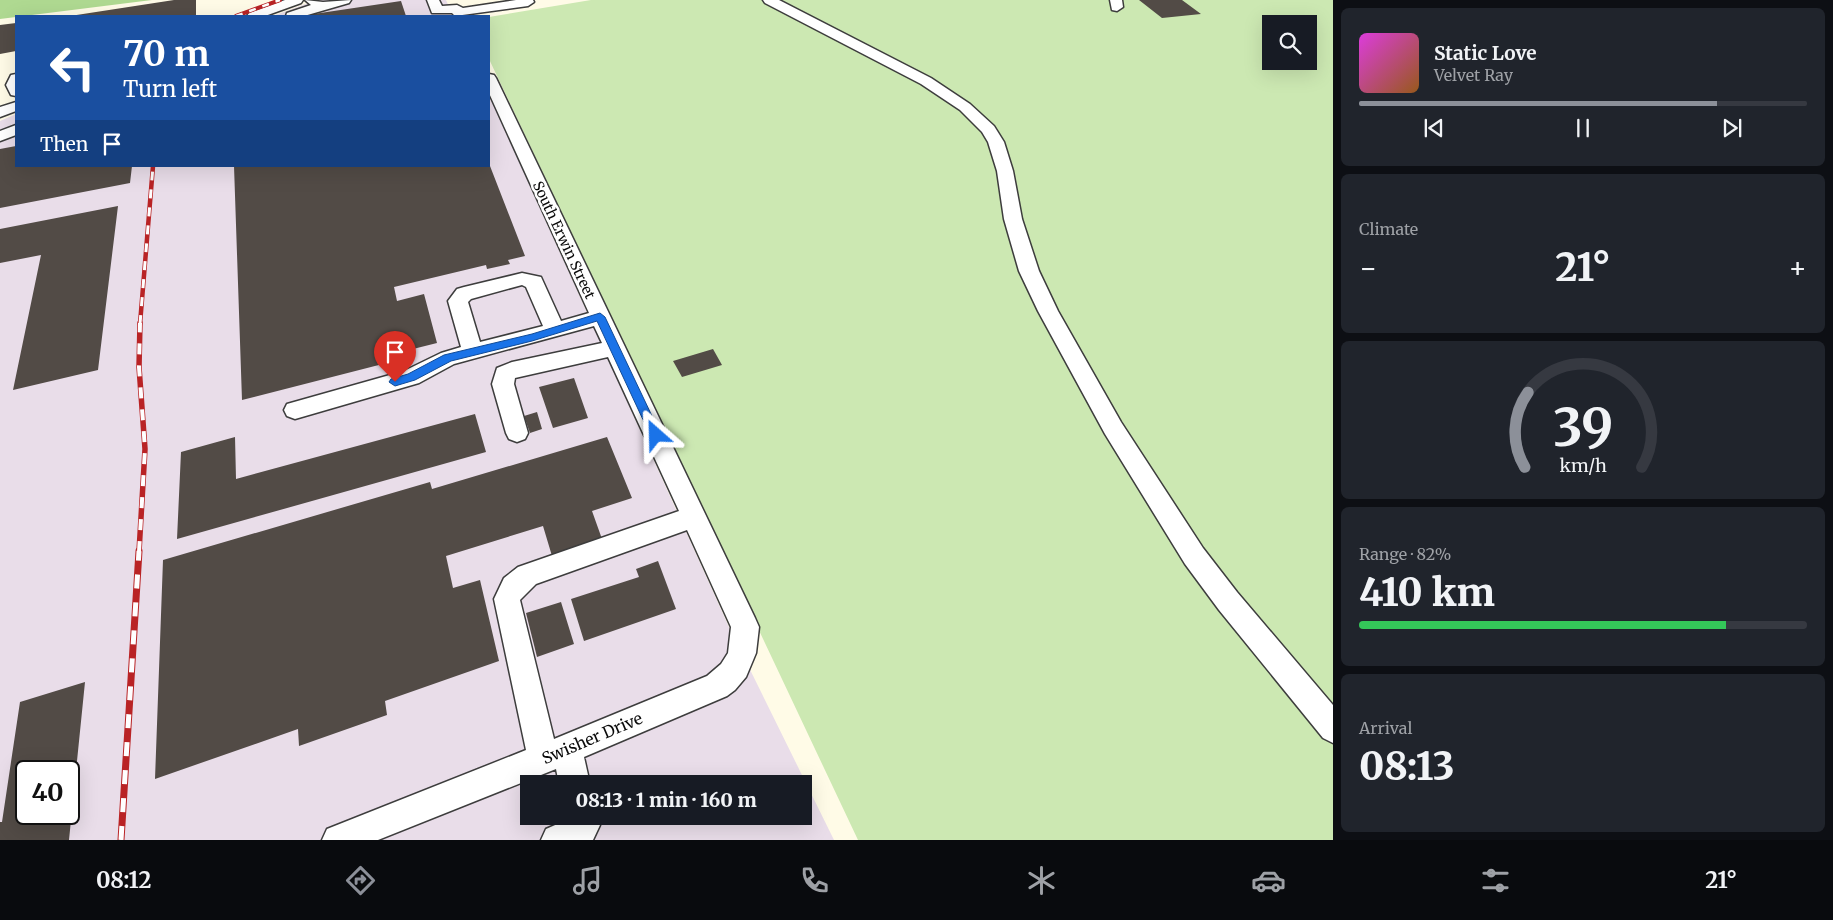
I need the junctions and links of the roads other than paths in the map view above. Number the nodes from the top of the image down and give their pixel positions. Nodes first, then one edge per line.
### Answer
1 (297, 0) edge
2 (345, 0) edge
3 (433, 0) edge
4 (769, 0) edge
5 (528, 2) dead end
6 (316, 3) edge
7 (457, 10) edge
8 (257, 15) edge
9 (294, 15) edge
10 (490, 80) edge
11 (15, 130) edge
12 (0, 136) edge
13 (600, 317) junction
14 (555, 330) junction
15 (615, 348) junction
16 (473, 352) junction
17 (295, 410) dead end
18 (517, 434) dead end
19 (694, 517) junction
20 (731, 675) joint
21 (1333, 728) edge
22 (555, 754) junction
23 (569, 775) edge
24 (585, 827) edge
25 (338, 840) edge
26 (557, 840) edge

1 - 8 street
2 - 6 street
3 - 7 street
4 - 21 street
5 - 7 street
6 - 9 street
10 - 13 street, South Erwin Street
11 - 12 street
13 - 14 street
13 - 15 street, South Erwin Street
14 - 16 street
14 - 16 street
15 - 18 street
15 - 19 street, South Erwin Street
16 - 17 street
19 - 20 street, South Erwin Street
19 - 22 street
20 - 22 street, Swisher Drive
22 - 23 street
22 - 25 street, Swisher Drive
24 - 26 street

